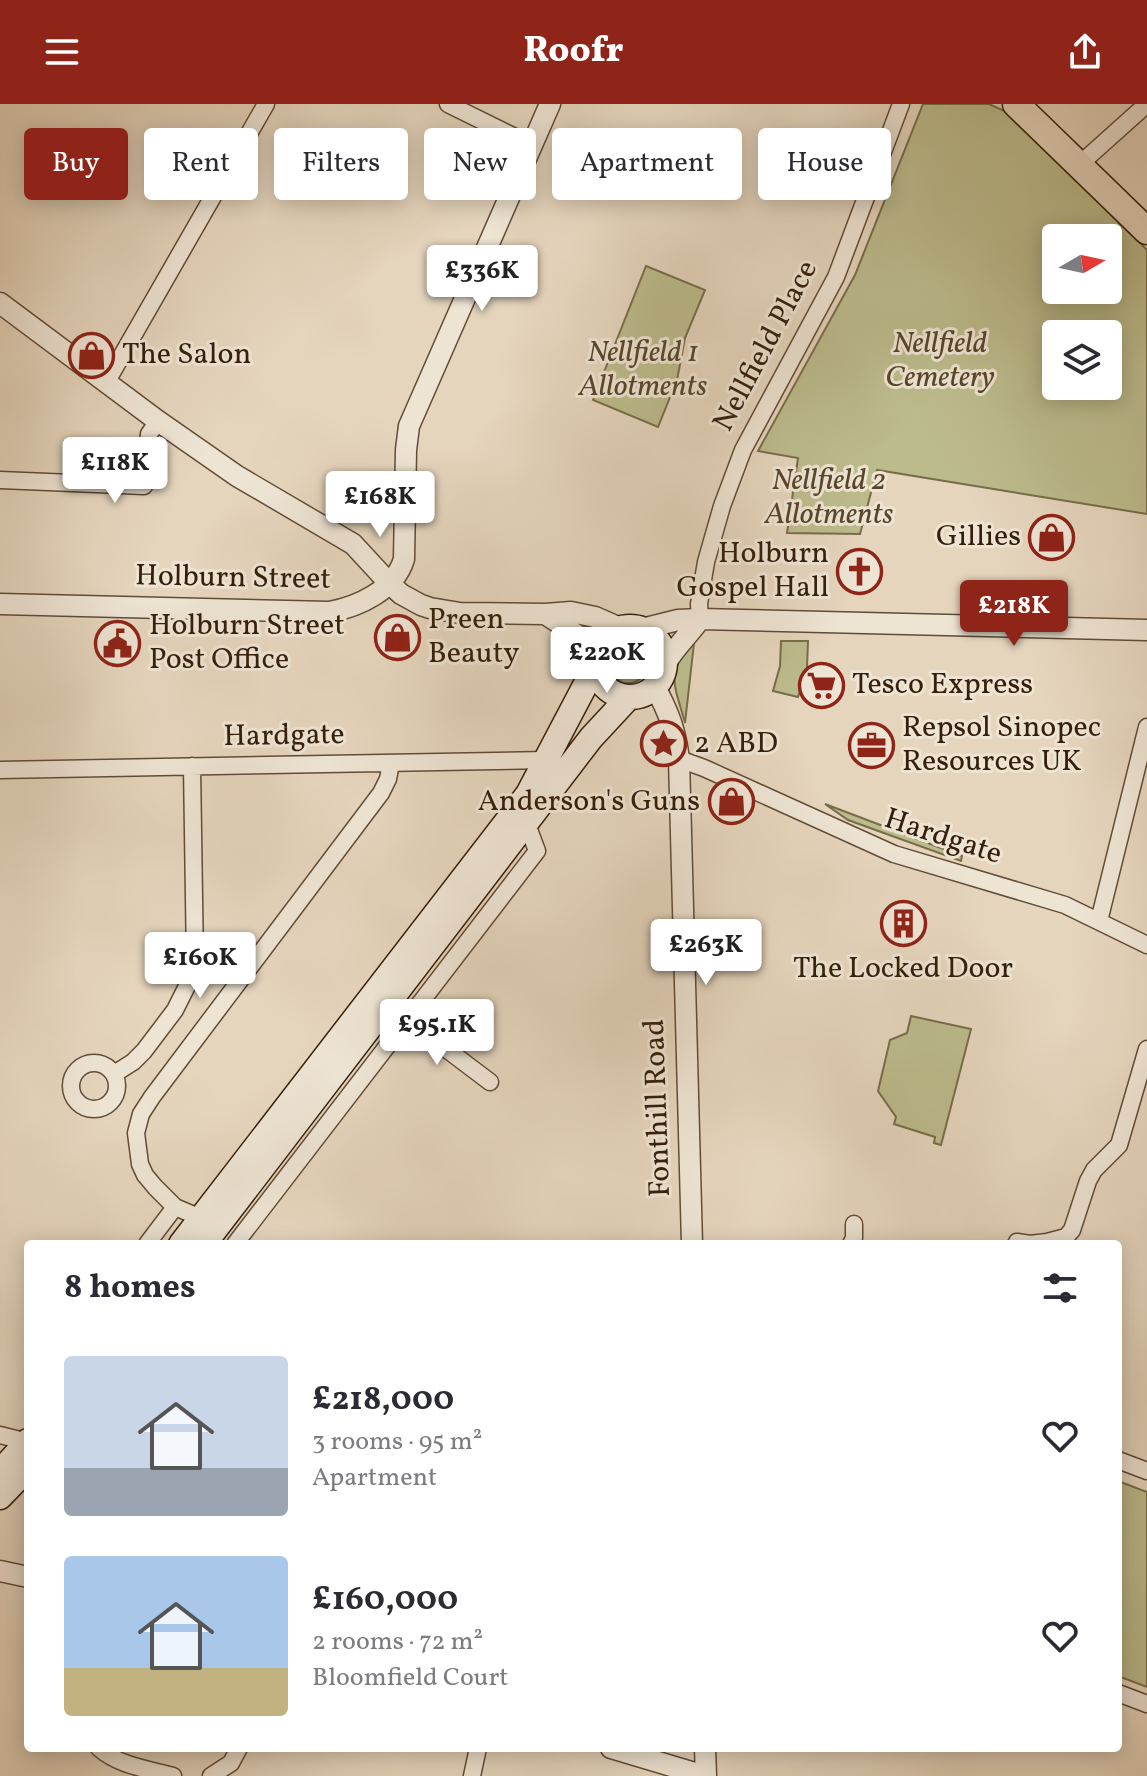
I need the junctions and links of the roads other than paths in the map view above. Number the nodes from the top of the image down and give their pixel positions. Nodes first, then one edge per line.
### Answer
1 (266, 104) edge
2 (448, 104) edge
3 (550, 104) edge
4 (901, 104) edge
5 (1016, 104) edge
6 (1147, 104) edge
7 (497, 128) edge
8 (536, 134) edge
9 (1079, 165) junction
10 (507, 200) edge
11 (1144, 223) edge
12 (0, 303) edge
13 (106, 383) junction
14 (158, 421) junction
15 (0, 480) edge
16 (389, 583) junction
17 (0, 604) edge
18 (545, 614) junction
19 (700, 619) junction
20 (631, 628) junction
21 (1147, 630) edge
22 (595, 660) junction
23 (666, 663) junction
24 (655, 687) junction
25 (629, 697) junction
26 (1147, 727) edge
27 (679, 759) junction
28 (391, 763) junction
29 (558, 765) junction
30 (192, 766) junction
31 (0, 770) edge
32 (527, 824) junction
33 (1099, 921) junction
34 (1147, 945) edge
35 (408, 1020) junction
36 (1147, 1049) edge
37 (114, 1074) dead end
38 (490, 1082) dead end
39 (175, 1207) junction
40 (201, 1218) junction
41 (854, 1224) dead end
42 (150, 1240) edge
43 (184, 1240) edge
44 (207, 1240) edge
45 (238, 1240) edge
46 (692, 1240) edge
47 (853, 1240) edge
48 (1058, 1240) edge
49 (0, 1435) edge
50 (24, 1440) edge
51 (24, 1445) edge
52 (1122, 1462) edge
53 (1147, 1471) edge
54 (0, 1472) edge
55 (24, 1472) edge
56 (0, 1497) edge
57 (0, 1571) edge
58 (24, 1576) edge
59 (1122, 1695) edge
60 (1147, 1704) edge
61 (103, 1752) edge
62 (237, 1752) edge
63 (477, 1752) edge
64 (625, 1752) edge
65 (705, 1752) edge
66 (173, 1776) edge
67 (211, 1776) edge
68 (472, 1776) edge
69 (706, 1776) edge

1 - 13 street
2 - 7 street
3 - 8 street
4 - 19 street, Nellfield Place
5 - 9 main road
6 - 9 street
9 - 11 main road
10 - 16 street
12 - 13 street
13 - 14 street
14 - 15 street
14 - 16 street
16 - 17 street, Holburn Street
16 - 18 street
18 - 20 street
18 - 22 street
19 - 20 street
19 - 21 street
19 - 23 street
20 - 22 main road
20 - 23 main road
22 - 25 main road
22 - 29 main road
23 - 24 main road
24 - 25 main road
24 - 27 street, Fonthill Road
25 - 29 main road
26 - 33 street
27 - 33 street, Hardgate
27 - 46 street, Fonthill Road
28 - 29 street, Hardgate
28 - 30 street, Hardgate
28 - 39 street
29 - 32 main road
29 - 40 main road
30 - 31 street, Hardgate
30 - 37 street
32 - 35 street
32 - 44 main road
33 - 34 street, Hardgate
35 - 38 street
35 - 45 street
36 - 48 street
39 - 40 street
39 - 42 street
40 - 43 main road
41 - 47 street
49 - 50 street
51 - 54 main road
52 - 53 street
55 - 56 main road
57 - 58 street
59 - 60 street
61 - 66 street
62 - 67 street
63 - 68 street
64 - 69 street
65 - 69 street

